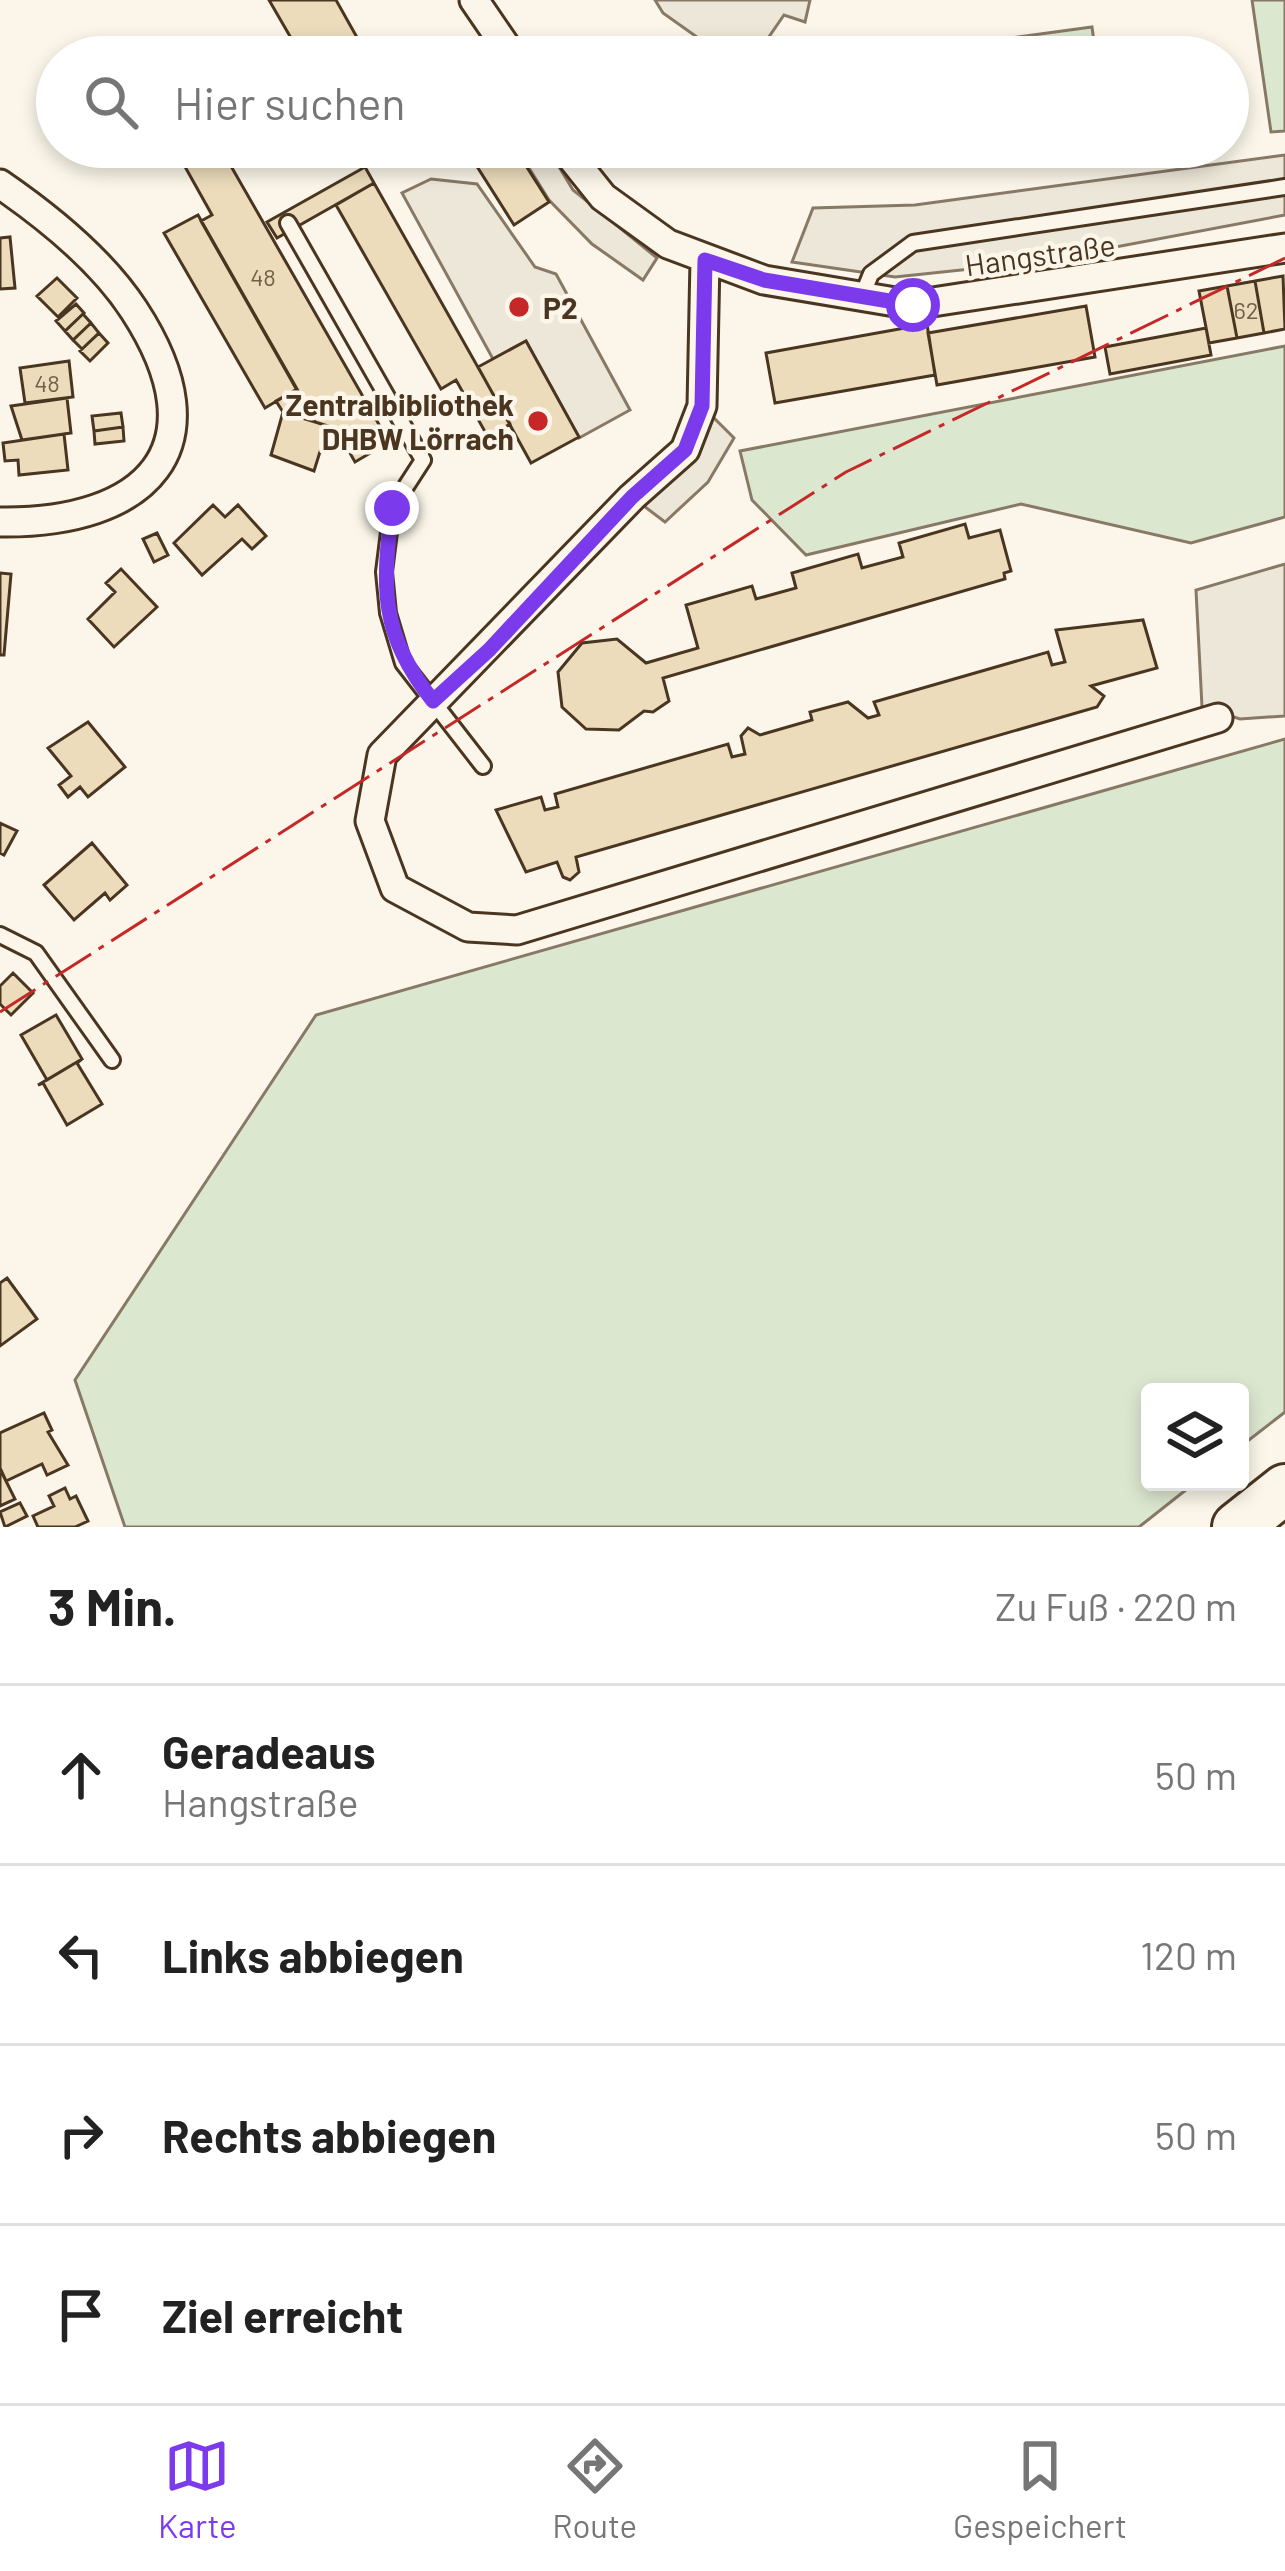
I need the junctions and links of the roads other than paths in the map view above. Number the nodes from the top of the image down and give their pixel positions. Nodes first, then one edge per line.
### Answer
1 (473, 0) edge
2 (498, 36) edge
3 (580, 168) edge
4 (0, 184) edge
5 (1285, 187) edge
6 (288, 223) dead end
7 (1285, 248) edge
8 (705, 260) junction
9 (862, 296) junction
10 (0, 522) edge
11 (433, 701) junction
12 (1218, 718) dead end
13 (483, 766) dead end
14 (0, 935) edge
15 (112, 1060) dead end
16 (1285, 1489) edge
17 (1237, 1527) edge

1 - 2 street
3 - 8 street, Hangstraße
4 - 10 street
5 - 9 lane
6 - 11 lane
7 - 9 street, Hangstraße
8 - 9 street, Hangstraße
8 - 11 street
11 - 12 street
11 - 13 lane
14 - 15 lane
16 - 17 highway

